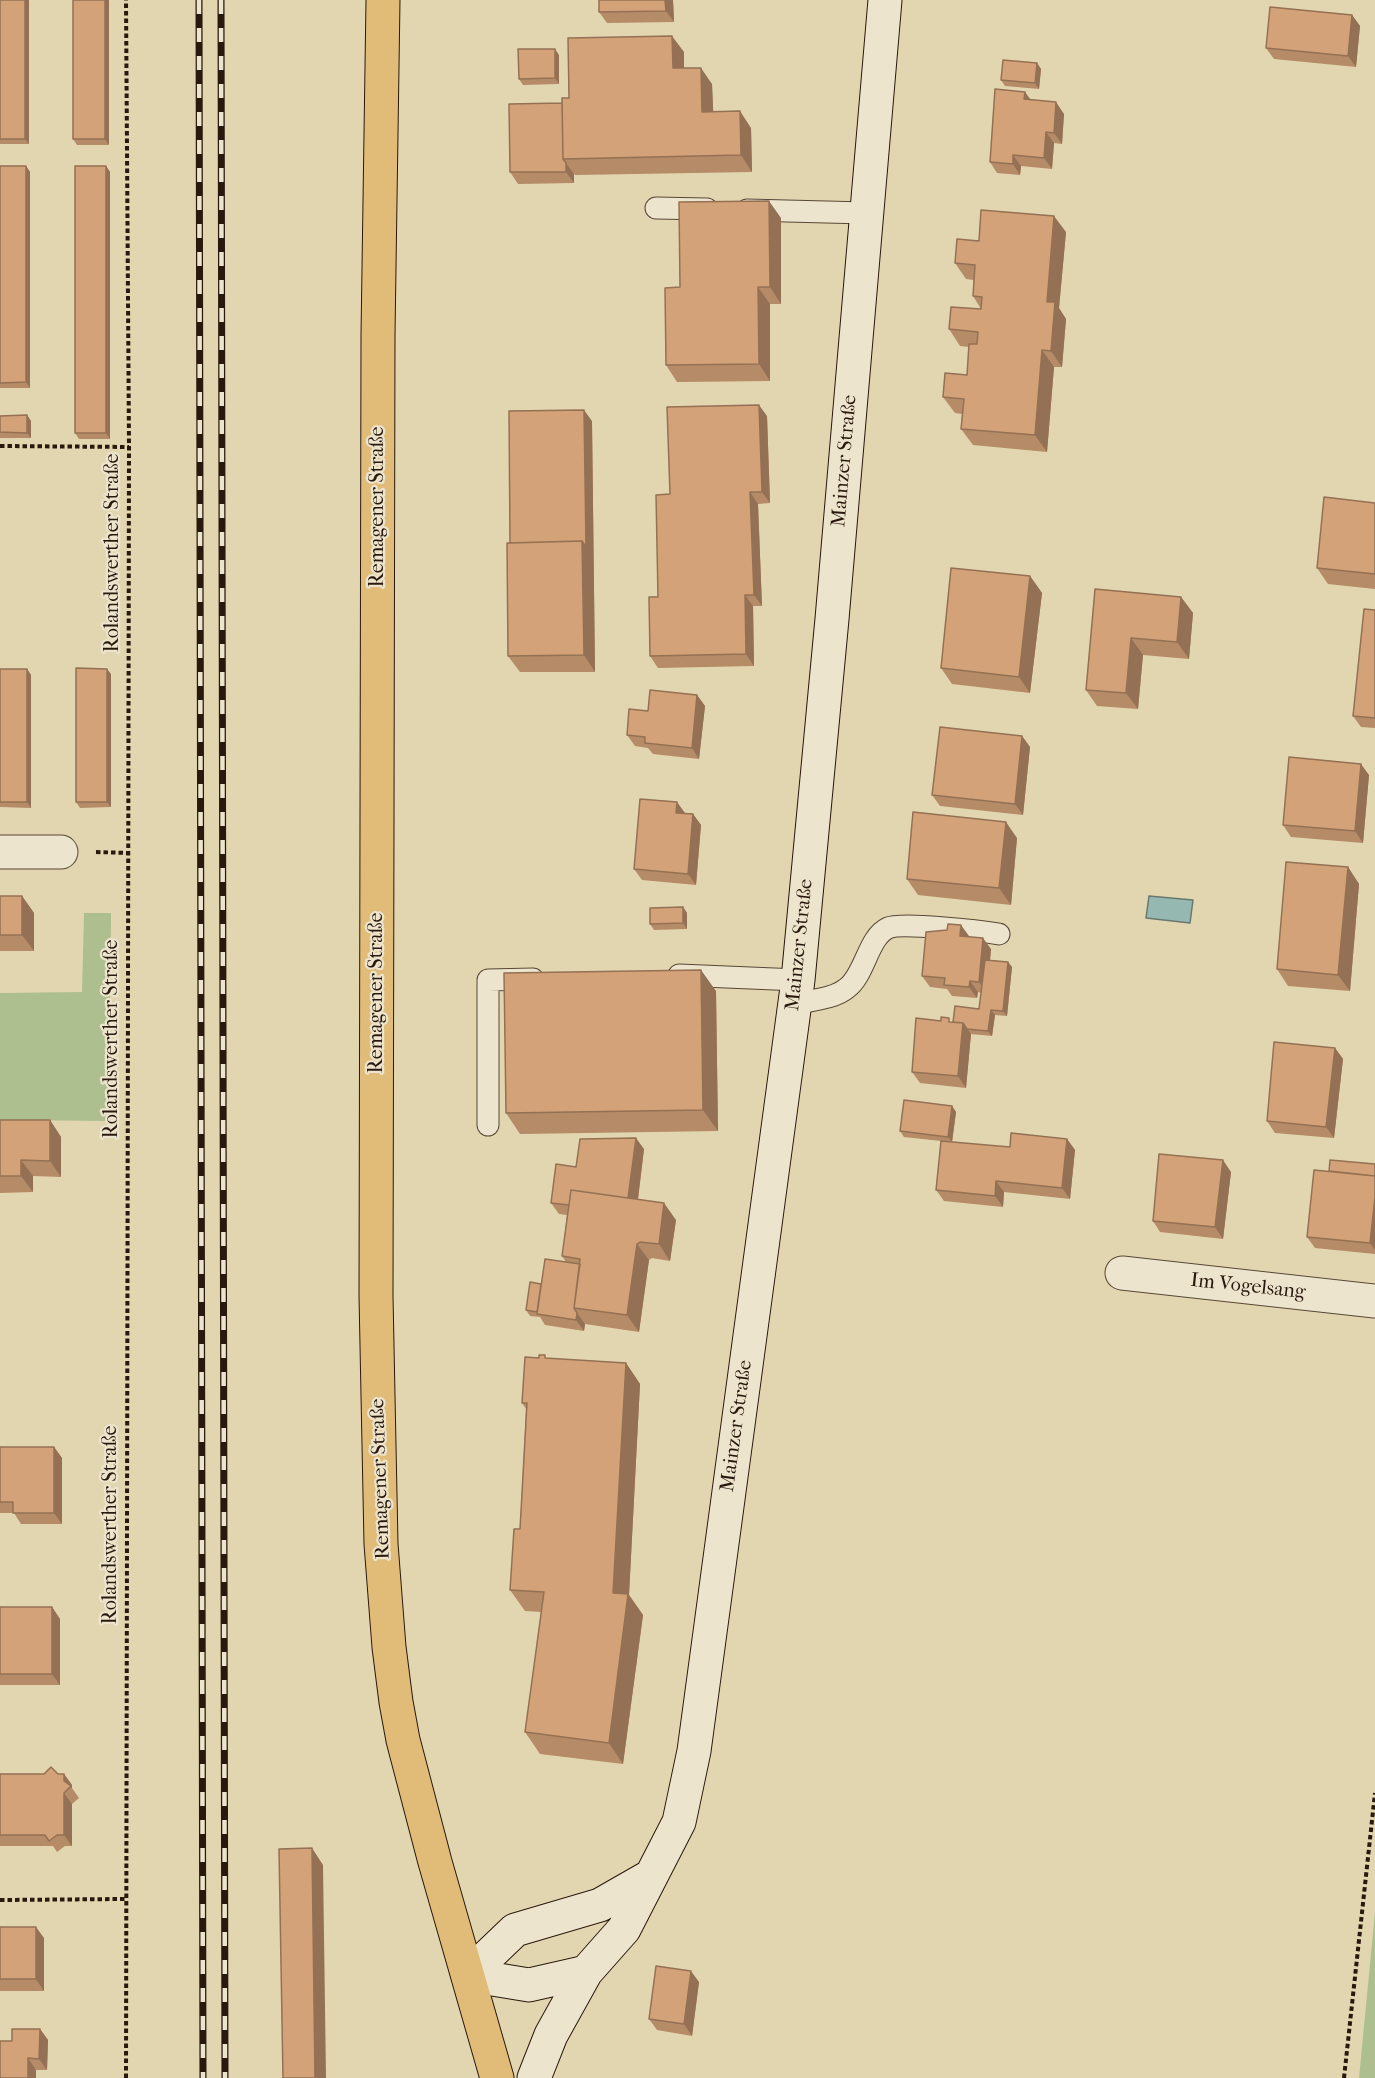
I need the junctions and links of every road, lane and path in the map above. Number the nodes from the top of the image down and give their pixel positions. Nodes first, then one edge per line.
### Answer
1 (126, 0) edge
2 (383, 0) edge
3 (885, 0) edge
4 (656, 208) dead end
5 (866, 213) junction
6 (0, 446) edge
7 (129, 447) junction
8 (0, 852) edge
9 (61, 852) dead end
10 (999, 934) dead end
11 (661, 975) edge
12 (557, 978) edge
13 (796, 992) junction
14 (488, 1125) dead end
15 (1122, 1273) dead end
16 (1375, 1301) edge
17 (1375, 1793) edge
18 (650, 1877) junction
19 (125, 1899) junction
20 (0, 1900) edge
21 (586, 1972) junction
22 (468, 1975) junction
23 (126, 2078) edge
24 (497, 2078) edge
25 (534, 2078) edge
26 (1344, 2078) edge

1 - 7 path, Rolandswerther Straße
2 - 22 main road, Remagener Straße
3 - 5 main road, Mainzer Straße
4 - 5 lane
5 - 13 main road, Mainzer Straße
6 - 7 path
7 - 19 path, Rolandswerther Straße
8 - 9 main road
10 - 13 lane
11 - 13 lane
12 - 14 lane
13 - 18 main road, Mainzer Straße
15 - 16 main road, Im Vogelsang
17 - 26 path
18 - 21 main road, Mainzer Straße
18 - 22 main road
19 - 20 path
19 - 23 path, Rolandswerther Straße
21 - 22 main road
21 - 25 main road, Mainzer Straße
22 - 24 main road

